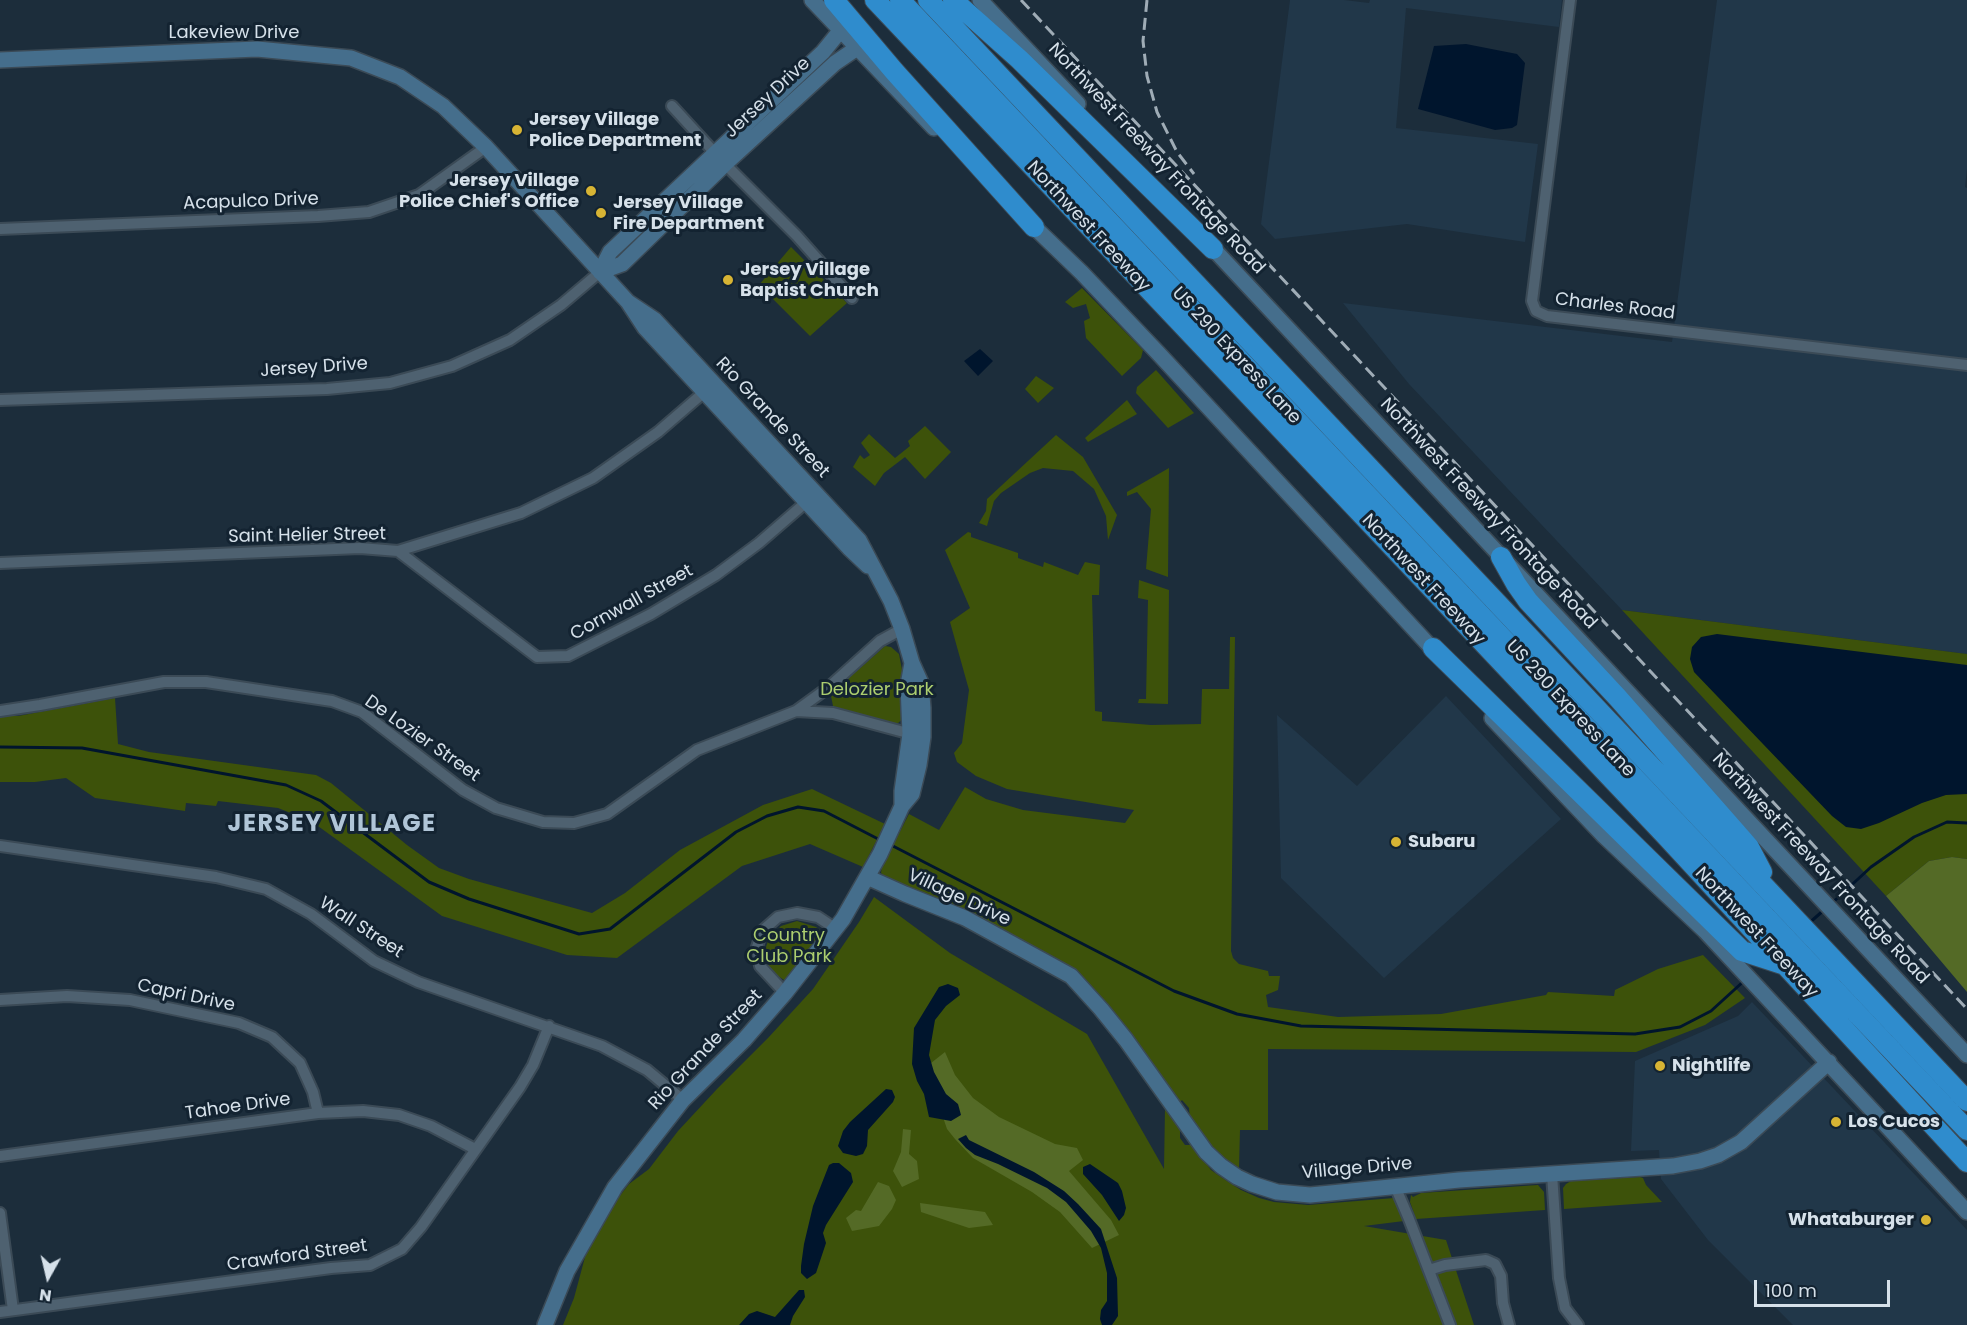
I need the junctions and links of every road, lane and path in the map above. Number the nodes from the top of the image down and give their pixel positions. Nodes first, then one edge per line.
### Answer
1 (812, 0) edge
2 (834, 0) edge
3 (876, 0) edge
4 (900, 0) edge
5 (928, 0) edge
6 (953, 0) edge
7 (980, 0) edge
8 (1570, 0) edge
9 (840, 31) junction
10 (857, 48) junction
11 (0, 60) edge
12 (672, 106) dead end
13 (486, 147) junction
14 (721, 158) junction
15 (1034, 227) junction
16 (0, 229) edge
17 (1214, 249) junction
18 (600, 272) junction
19 (852, 298) dead end
20 (1967, 366) edge
21 (709, 388) junction
22 (0, 400) edge
23 (811, 497) junction
24 (398, 551) junction
25 (1501, 557) junction
26 (0, 563) edge
27 (902, 629) junction
28 (1433, 648) junction
29 (0, 711) edge
30 (796, 711) junction
31 (916, 736) junction
32 (0, 846) edge
33 (867, 877) junction
34 (1773, 893) junction
35 (836, 928) junction
36 (1768, 932) junction
37 (1789, 969) junction
38 (785, 993) junction
39 (0, 1000) edge
40 (549, 1026) junction
41 (1967, 1055) edge
42 (1828, 1062) junction
43 (683, 1100) junction
44 (1967, 1101) edge
45 (318, 1113) junction
46 (1967, 1130) edge
47 (475, 1149) junction
48 (0, 1156) edge
49 (1967, 1162) edge
50 (1552, 1174) junction
51 (1395, 1186) junction
52 (1967, 1212) edge
53 (0, 1213) edge
54 (1429, 1270) junction
55 (13, 1310) junction
56 (0, 1312) edge
57 (545, 1325) edge
58 (1450, 1325) edge
59 (1509, 1325) edge
60 (1578, 1325) edge

1 - 9 street
2 - 15 highway
3 - 36 highway, Northwest Freeway
4 - 36 highway, US 290 Express Lane
5 - 34 highway, Northwest Freeway
6 - 17 highway
7 - 17 street, Northwest Freeway Frontage Road
8 - 20 street, Charles Road
9 - 10 street
9 - 14 street, Jersey Drive
10 - 14 street, Jersey Drive
10 - 15 street
11 - 13 street, Lakeview Drive
12 - 14 street
13 - 16 street, Acapulco Drive
13 - 18 street, Lakeview Drive
14 - 18 street, Jersey Drive
14 - 19 street
15 - 28 street
17 - 25 street, Northwest Freeway Frontage Road
18 - 21 street, Rio Grande Street
18 - 22 street, Jersey Drive
21 - 23 street, Rio Grande Street
21 - 24 street, Saint Helier Street
23 - 24 street, Cornwall Street
23 - 27 street, Rio Grande Street
24 - 26 street, Saint Helier Street
25 - 34 highway
25 - 41 street, Northwest Freeway Frontage Road
27 - 30 street, De Lozier Street
27 - 31 street, Rio Grande Street
28 - 37 highway
28 - 42 street
29 - 30 street, De Lozier Street
30 - 31 street, De Lozier Street
31 - 33 street, Rio Grande Street
32 - 40 street, Wall Street
33 - 35 street, Rio Grande Street
33 - 51 street, Village Drive
34 - 44 highway, Northwest Freeway
35 - 38 street, Rio Grande Street
35 - 38 street
36 - 37 highway, Northwest Freeway
36 - 46 highway, US 290 Express Lane
37 - 49 highway, Northwest Freeway
38 - 43 street, Rio Grande Street
39 - 45 street, Capri Drive
40 - 43 street, Wall Street
40 - 47 street, Crawford Street
42 - 50 street, Village Drive
42 - 52 street
43 - 57 street, Rio Grande Street
45 - 47 street, Tahoe Drive
45 - 48 street, Tahoe Drive
47 - 55 street, Crawford Street
50 - 51 street, Village Drive
50 - 60 street
51 - 54 street
53 - 55 street
54 - 58 street
54 - 59 street
55 - 56 street, Crawford Street

